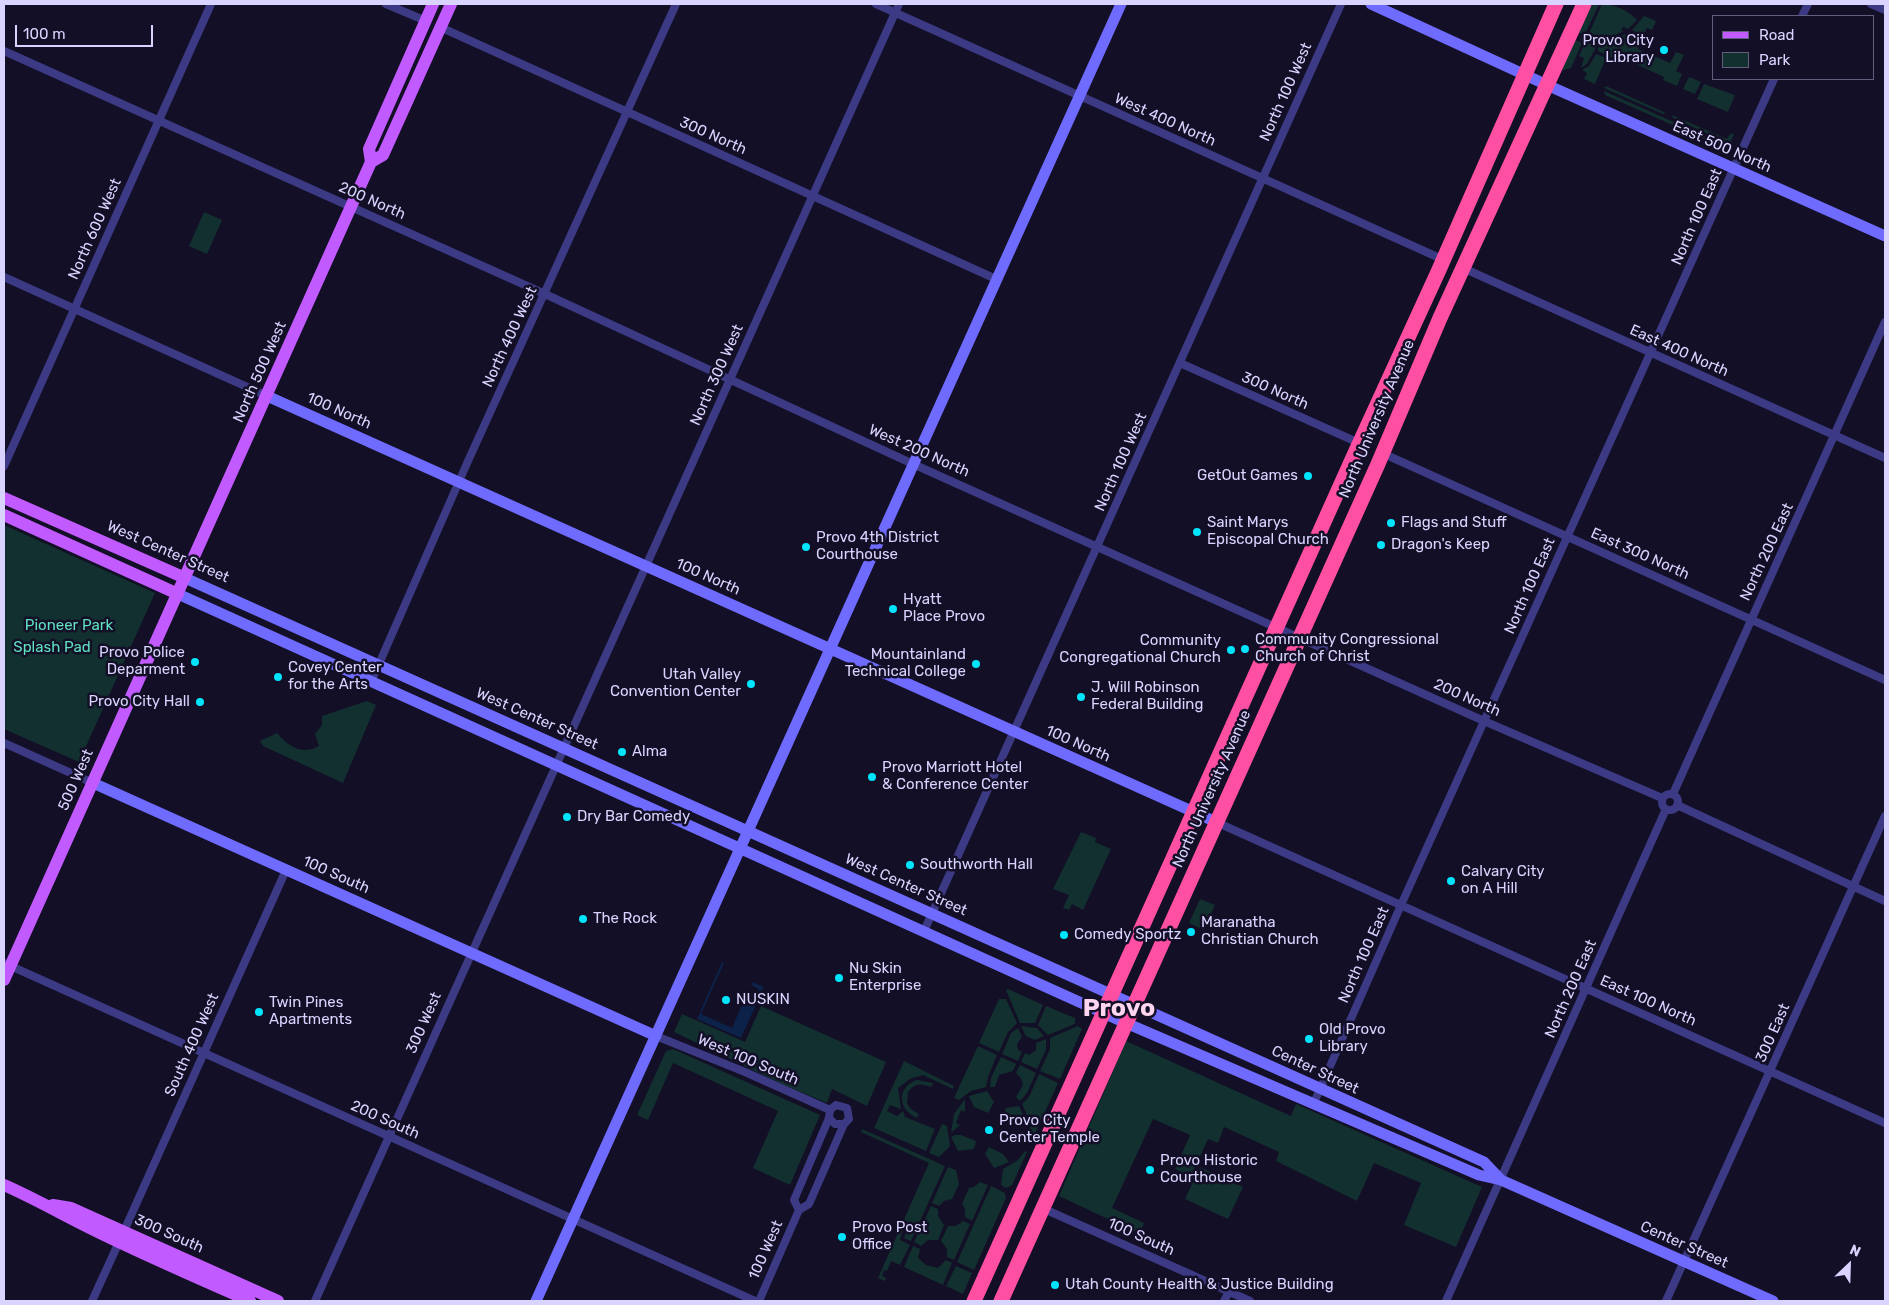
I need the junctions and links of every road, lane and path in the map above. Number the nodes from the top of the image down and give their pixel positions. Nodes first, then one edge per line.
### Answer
1 (211, 4) edge
2 (386, 4) edge
3 (433, 4) edge
4 (451, 4) edge
5 (676, 4) edge
6 (876, 4) edge
7 (899, 4) edge
8 (1120, 4) edge
9 (1342, 4) edge
10 (1371, 4) edge
11 (1556, 4) edge
12 (1584, 4) edge
13 (1871, 4) edge
14 (1885, 10) edge
15 (895, 13) junction
16 (426, 21) junction
17 (440, 27) junction
18 (4, 51) edge
19 (1524, 75) junction
20 (1774, 80) edge
21 (1547, 85) junction
22 (1079, 96) junction
23 (625, 112) junction
24 (158, 121) junction
25 (372, 162) junction
26 (1733, 169) junction
27 (1263, 178) junction
28 (813, 194) junction
29 (351, 207) junction
30 (1885, 236) edge
31 (1444, 260) junction
32 (1463, 268) junction
33 (4, 277) edge
34 (996, 279) junction
35 (545, 294) junction
36 (74, 309) junction
37 (1885, 322) edge
38 (1651, 354) junction
39 (1180, 363) junction
40 (729, 378) junction
41 (267, 396) junction
42 (1835, 435) junction
43 (1359, 443) junction
44 (1382, 453) junction
45 (1885, 458) edge
46 (912, 464) junction
47 (4, 466) edge
48 (459, 481) junction
49 (4, 498) edge
50 (4, 515) edge
51 (1568, 536) junction
52 (1098, 547) junction
53 (646, 566) junction
54 (185, 578) junction
55 (178, 594) junction
56 (1751, 619) junction
57 (1277, 626) junction
58 (1299, 637) junction
59 (829, 648) junction
60 (379, 665) junction
61 (1885, 680) edge
62 (371, 682) junction
63 (1484, 721) junction
64 (1014, 731) junction
65 (4, 743) edge
66 (559, 756) junction
67 (93, 783) junction
68 (1673, 794) junction
69 (1662, 798) junction
70 (1677, 805) junction
71 (1666, 809) junction
72 (1194, 812) junction
73 (1885, 816) edge
74 (1216, 822) junction
75 (746, 830) junction
76 (739, 848) junction
77 (286, 870) junction
78 (1853, 886) junction
79 (1885, 901) edge
80 (1401, 905) junction
81 (931, 914) junction
82 (924, 931) junction
83 (472, 952) junction
84 (7, 964) edge
85 (4, 980) edge
86 (1586, 989) junction
87 (1107, 1004) junction
88 (1130, 1014) junction
89 (656, 1036) junction
90 (204, 1053) junction
91 (1771, 1071) junction
92 (1320, 1089) junction
93 (1313, 1105) junction
94 (830, 1114) junction
95 (1885, 1123) edge
96 (844, 1124) junction
97 (389, 1136) junction
98 (1501, 1180) junction
99 (4, 1185) edge
100 (1042, 1208) junction
101 (799, 1210) junction
102 (573, 1219) junction
103 (121, 1237) junction
104 (1684, 1261) junction
105 (1229, 1292) junction
106 (92, 1301) edge
107 (250, 1301) edge
108 (278, 1301) edge
109 (315, 1301) edge
110 (536, 1301) edge
111 (757, 1301) edge
112 (974, 1301) edge
113 (1001, 1301) edge
114 (1224, 1301) edge
115 (1250, 1301) edge
116 (1446, 1301) edge
117 (1666, 1301) edge
118 (1773, 1301) edge

1 - 24 street, North 600 West
2 - 16 street
3 - 16 main road, North 500 West
4 - 17 main road, North 500 West
5 - 23 street, North 400 West
6 - 15 street, West 400 North
7 - 15 street, North 300 West
8 - 22 main road
9 - 27 street, North 100 West
10 - 19 main road, East 500 North
11 - 19 highway, North University Avenue
12 - 21 highway, North University Avenue
13 - 14 street
15 - 22 street, West 400 North
15 - 28 street, North 300 West
16 - 25 main road, North 500 West
17 - 23 street, 300 North
17 - 25 main road, North 500 West
18 - 24 street, 200 North
19 - 21 main road, East 500 North
19 - 31 highway, North University Avenue
20 - 26 street, North 100 East
21 - 26 main road, East 500 North
21 - 32 highway, North University Avenue
22 - 27 street, West 400 North
22 - 34 main road
23 - 28 street, 300 North
23 - 35 street, North 400 West
24 - 29 street, 200 North
24 - 36 street, North 600 West
25 - 29 main road, North 500 West
26 - 30 main road, East 500 North
26 - 38 street, North 100 East
27 - 31 street, West 400 North
27 - 39 street, North 100 West
28 - 34 street, 300 North
28 - 40 street, North 300 West
29 - 35 street, 200 North
29 - 41 main road, North 500 West
31 - 43 highway, North University Avenue
32 - 38 street, East 400 North
32 - 44 highway, North University Avenue
33 - 36 street, 100 North
34 - 46 main road
35 - 40 street, 200 North
35 - 48 street, North 400 West
36 - 41 street, 100 North
36 - 47 street, North 600 West
37 - 42 street, North 200 East
38 - 42 street, East 400 North
38 - 51 street, North 100 East
39 - 43 street, 300 North
39 - 52 street, North 100 West
40 - 46 street, West 200 North
40 - 53 street, North 300 West
41 - 48 main road, 100 North
41 - 54 main road, North 500 West
42 - 45 street, East 400 North
42 - 56 street, North 200 East
43 - 57 highway, North University Avenue
44 - 51 street, East 300 North
44 - 58 highway, North University Avenue
46 - 52 street, West 200 North
46 - 59 main road
48 - 53 main road, 100 North
48 - 60 street, North 400 West
49 - 54 main road, West Center Street
50 - 55 main road, West Center Street
51 - 56 street, East 300 North
51 - 63 street, North 100 East
52 - 57 street, 200 North
52 - 64 street, North 100 West
53 - 59 main road, 100 North
53 - 66 street, North 300 West
54 - 55 main road, North 500 West
54 - 60 main road, West Center Street
55 - 62 main road, West Center Street
55 - 67 main road, 500 West
56 - 61 street, East 300 North
56 - 68 street, North 200 East
57 - 58 street, 200 North
57 - 72 highway, North University Avenue
58 - 63 street, 200 North
58 - 74 highway, North University Avenue
59 - 64 main road, 100 North
59 - 75 main road
60 - 62 street, North 400 West
60 - 66 main road, West Center Street
62 - 66 main road, West Center Street
63 - 69 street, 200 North
63 - 80 street, North 100 East
64 - 72 main road, 100 North
64 - 81 street, North 100 West
65 - 67 street, 100 South
66 - 75 main road, West Center Street
66 - 76 main road, West Center Street
66 - 83 street, 300 West
67 - 77 main road, 100 South
67 - 84 main road, 500 West
68 - 69 street
68 - 70 street
69 - 71 street
70 - 71 street
70 - 78 street
71 - 86 street, North 200 East
72 - 74 main road, 100 North
72 - 87 highway, North University Avenue
73 - 78 street, 300 East
74 - 80 street, 100 North
74 - 88 highway, North University Avenue
75 - 76 main road
75 - 81 main road, West Center Street
76 - 82 main road, West Center Street
76 - 89 main road
77 - 83 main road, 100 South
77 - 90 street, South 400 West
78 - 79 street
78 - 91 street, 300 East
80 - 86 street, East 100 North
80 - 92 street, North 100 East
81 - 82 street, North 100 West
81 - 87 main road, West Center Street
82 - 87 main road, West Center Street
83 - 89 main road, 100 South
83 - 97 street, 300 West
84 - 85 main road, 500 West
84 - 90 street, 200 South
86 - 91 street, East 100 North
86 - 98 street, North 200 East
87 - 88 main road, Center Street
87 - 88 main road, Center Street
87 - 112 highway, North University Avenue
88 - 92 main road, Center Street
88 - 93 main road, Center Street
88 - 100 highway, North University Avenue
89 - 94 street, West 100 South
89 - 102 main road
90 - 97 street, 200 South
90 - 103 street, South 400 West
91 - 95 street, East 100 North
91 - 104 street, 300 East
92 - 93 street, North 100 East
92 - 98 main road, Center Street
93 - 98 main road, Center Street
94 - 96 street
94 - 96 street
94 - 101 street
96 - 101 street
97 - 102 street, 200 South
97 - 109 street, 300 West
98 - 104 main road, Center Street
98 - 116 street, North 200 East
99 - 103 main road, 300 South
100 - 105 street, 100 South
100 - 113 highway, North University Avenue
101 - 111 street, 100 West
102 - 110 main road
102 - 111 street, 200 South
103 - 106 street, South 400 West
103 - 107 main road, 300 South
103 - 108 main road, 300 South
104 - 117 street, 300 East
104 - 118 main road, Center Street
105 - 114 street
105 - 115 street, 100 South

